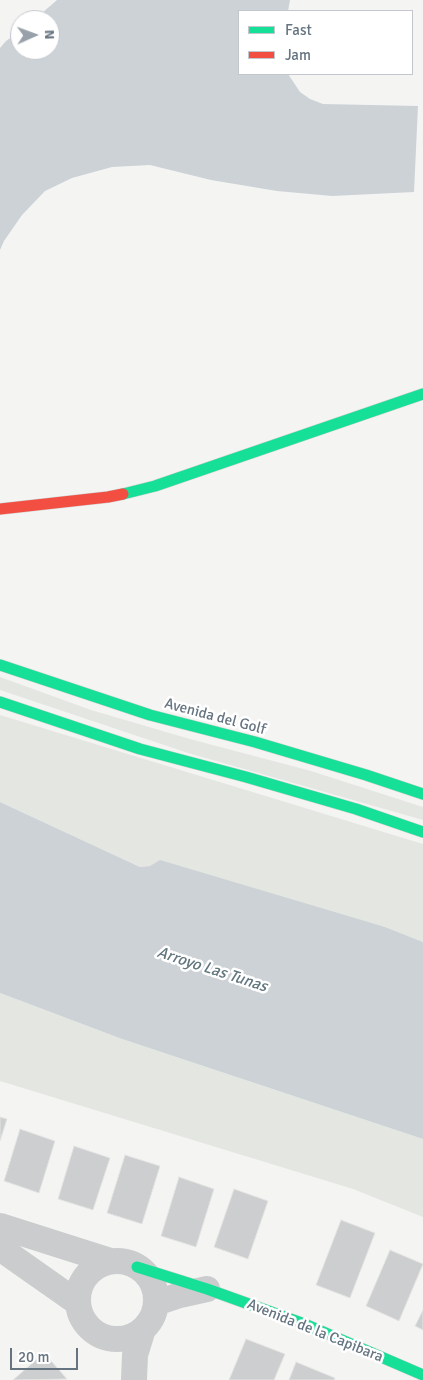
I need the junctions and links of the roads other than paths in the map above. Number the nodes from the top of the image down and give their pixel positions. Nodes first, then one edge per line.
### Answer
1 (423, 394) edge
2 (0, 509) edge
3 (0, 665) edge
4 (0, 702) edge
5 (423, 794) edge
6 (423, 832) edge
7 (0, 1226) edge
8 (0, 1248) edge
9 (110, 1261) junction
10 (138, 1266) junction
11 (207, 1289) junction
12 (78, 1303) junction
13 (156, 1303) junction
14 (143, 1329) junction
15 (103, 1336) junction
16 (423, 1375) edge
17 (129, 1380) edge
18 (134, 1380) edge

1 - 2 street
3 - 5 street, Avenida del Golf
4 - 6 street
7 - 9 street, Avenida de la Capibara
8 - 12 street
9 - 10 street, Avenida de la Capibara
9 - 12 street
10 - 11 street, Avenida de la Capibara
10 - 13 street
11 - 13 street
11 - 16 street, Avenida de la Capibara
12 - 15 street
13 - 14 street
14 - 15 street
14 - 18 street
15 - 17 street

